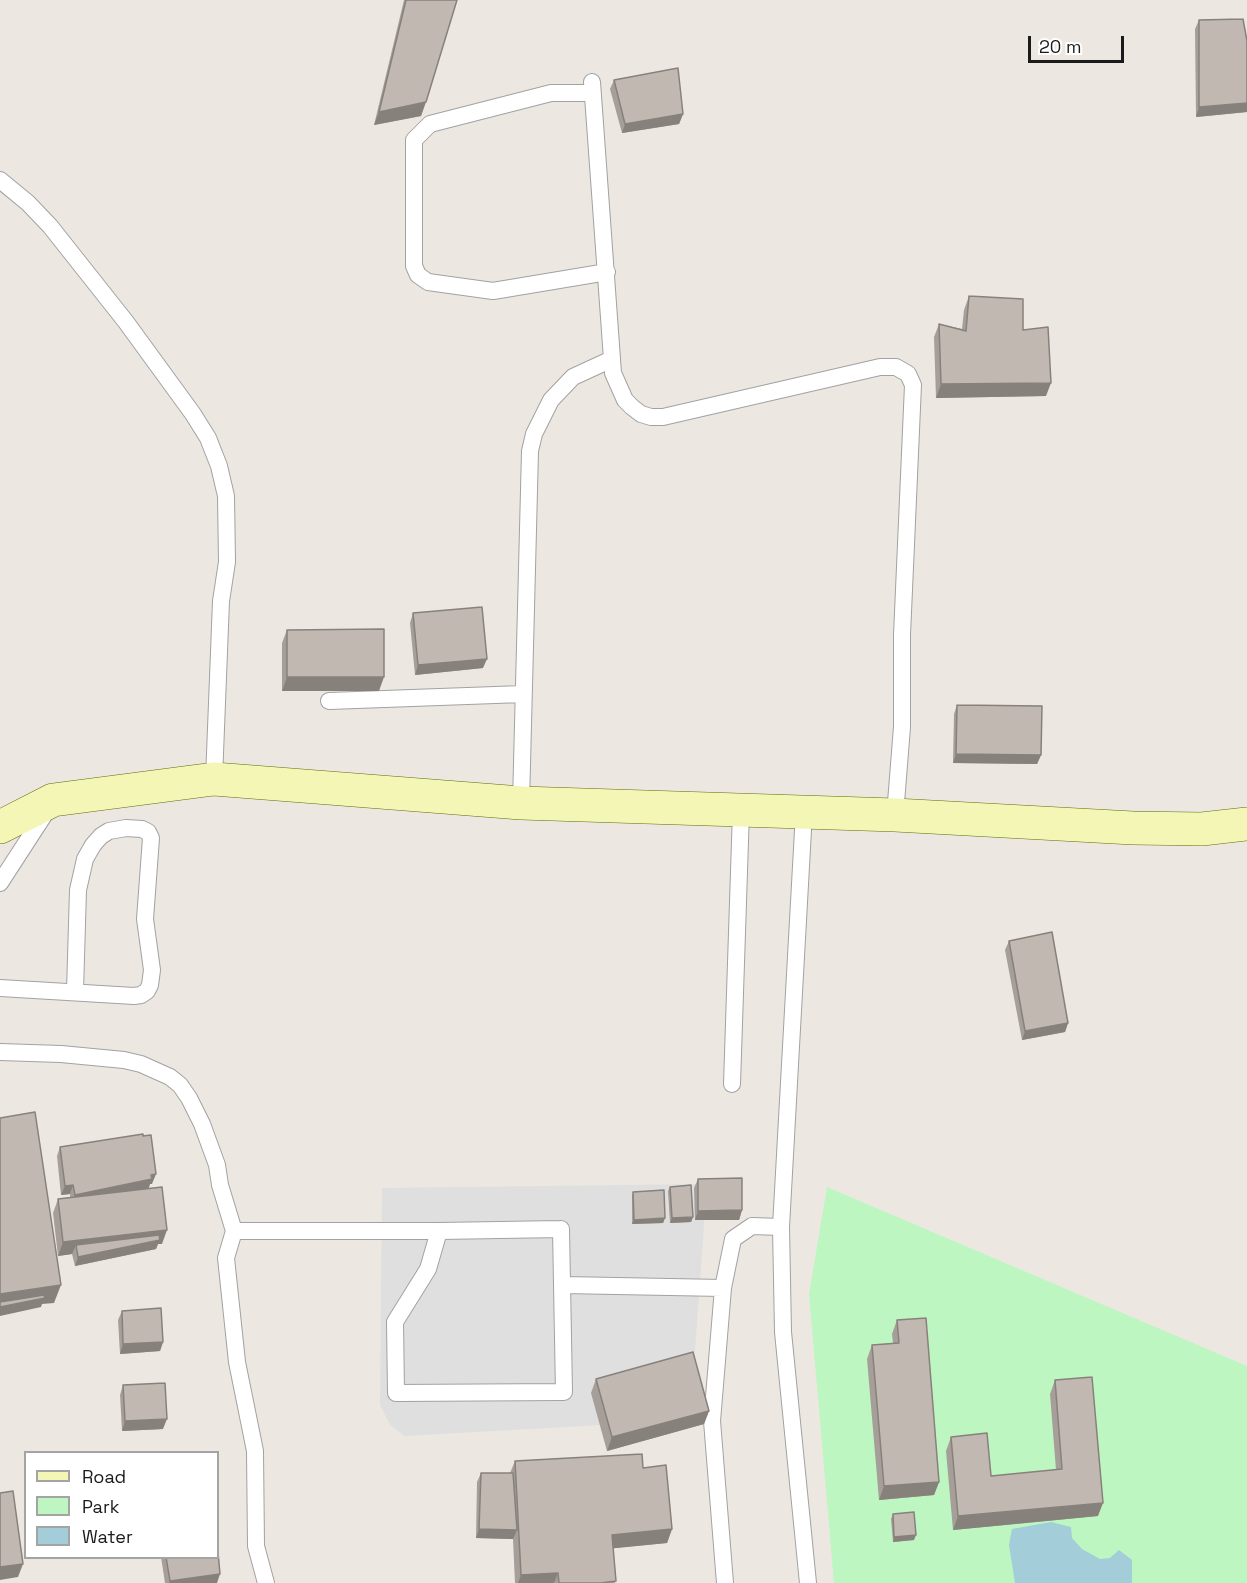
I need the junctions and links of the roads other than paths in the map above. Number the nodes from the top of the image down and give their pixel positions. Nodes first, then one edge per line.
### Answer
1 (0, 180) edge
2 (607, 272) junction
3 (612, 359) junction
4 (523, 694) junction
5 (329, 701) edge
6 (214, 779) junction
7 (53, 800) junction
8 (521, 803) junction
9 (741, 811) junction
10 (804, 812) junction
11 (895, 815) junction
12 (1247, 824) edge
13 (0, 827) edge
14 (0, 883) edge
15 (0, 988) edge
16 (75, 991) junction
17 (0, 1052) edge
18 (732, 1084) dead end
19 (781, 1227) junction
20 (234, 1231) junction
21 (439, 1231) junction
22 (562, 1285) junction
23 (723, 1288) junction
24 (266, 1583) edge
25 (725, 1583) edge
26 (808, 1583) edge

1 - 6 lane
2 - 2 lane
2 - 3 lane
3 - 4 lane
3 - 11 lane
4 - 5 lane
4 - 8 lane
6 - 7 street
6 - 8 street
7 - 13 street
7 - 14 lane
8 - 9 street
9 - 10 street
9 - 18 lane
10 - 11 street
10 - 19 lane
11 - 12 street
15 - 16 lane
16 - 16 lane
17 - 20 lane
19 - 23 lane
19 - 26 lane
20 - 21 lane
20 - 24 lane
21 - 22 lane
21 - 22 lane
22 - 23 lane
23 - 25 lane

